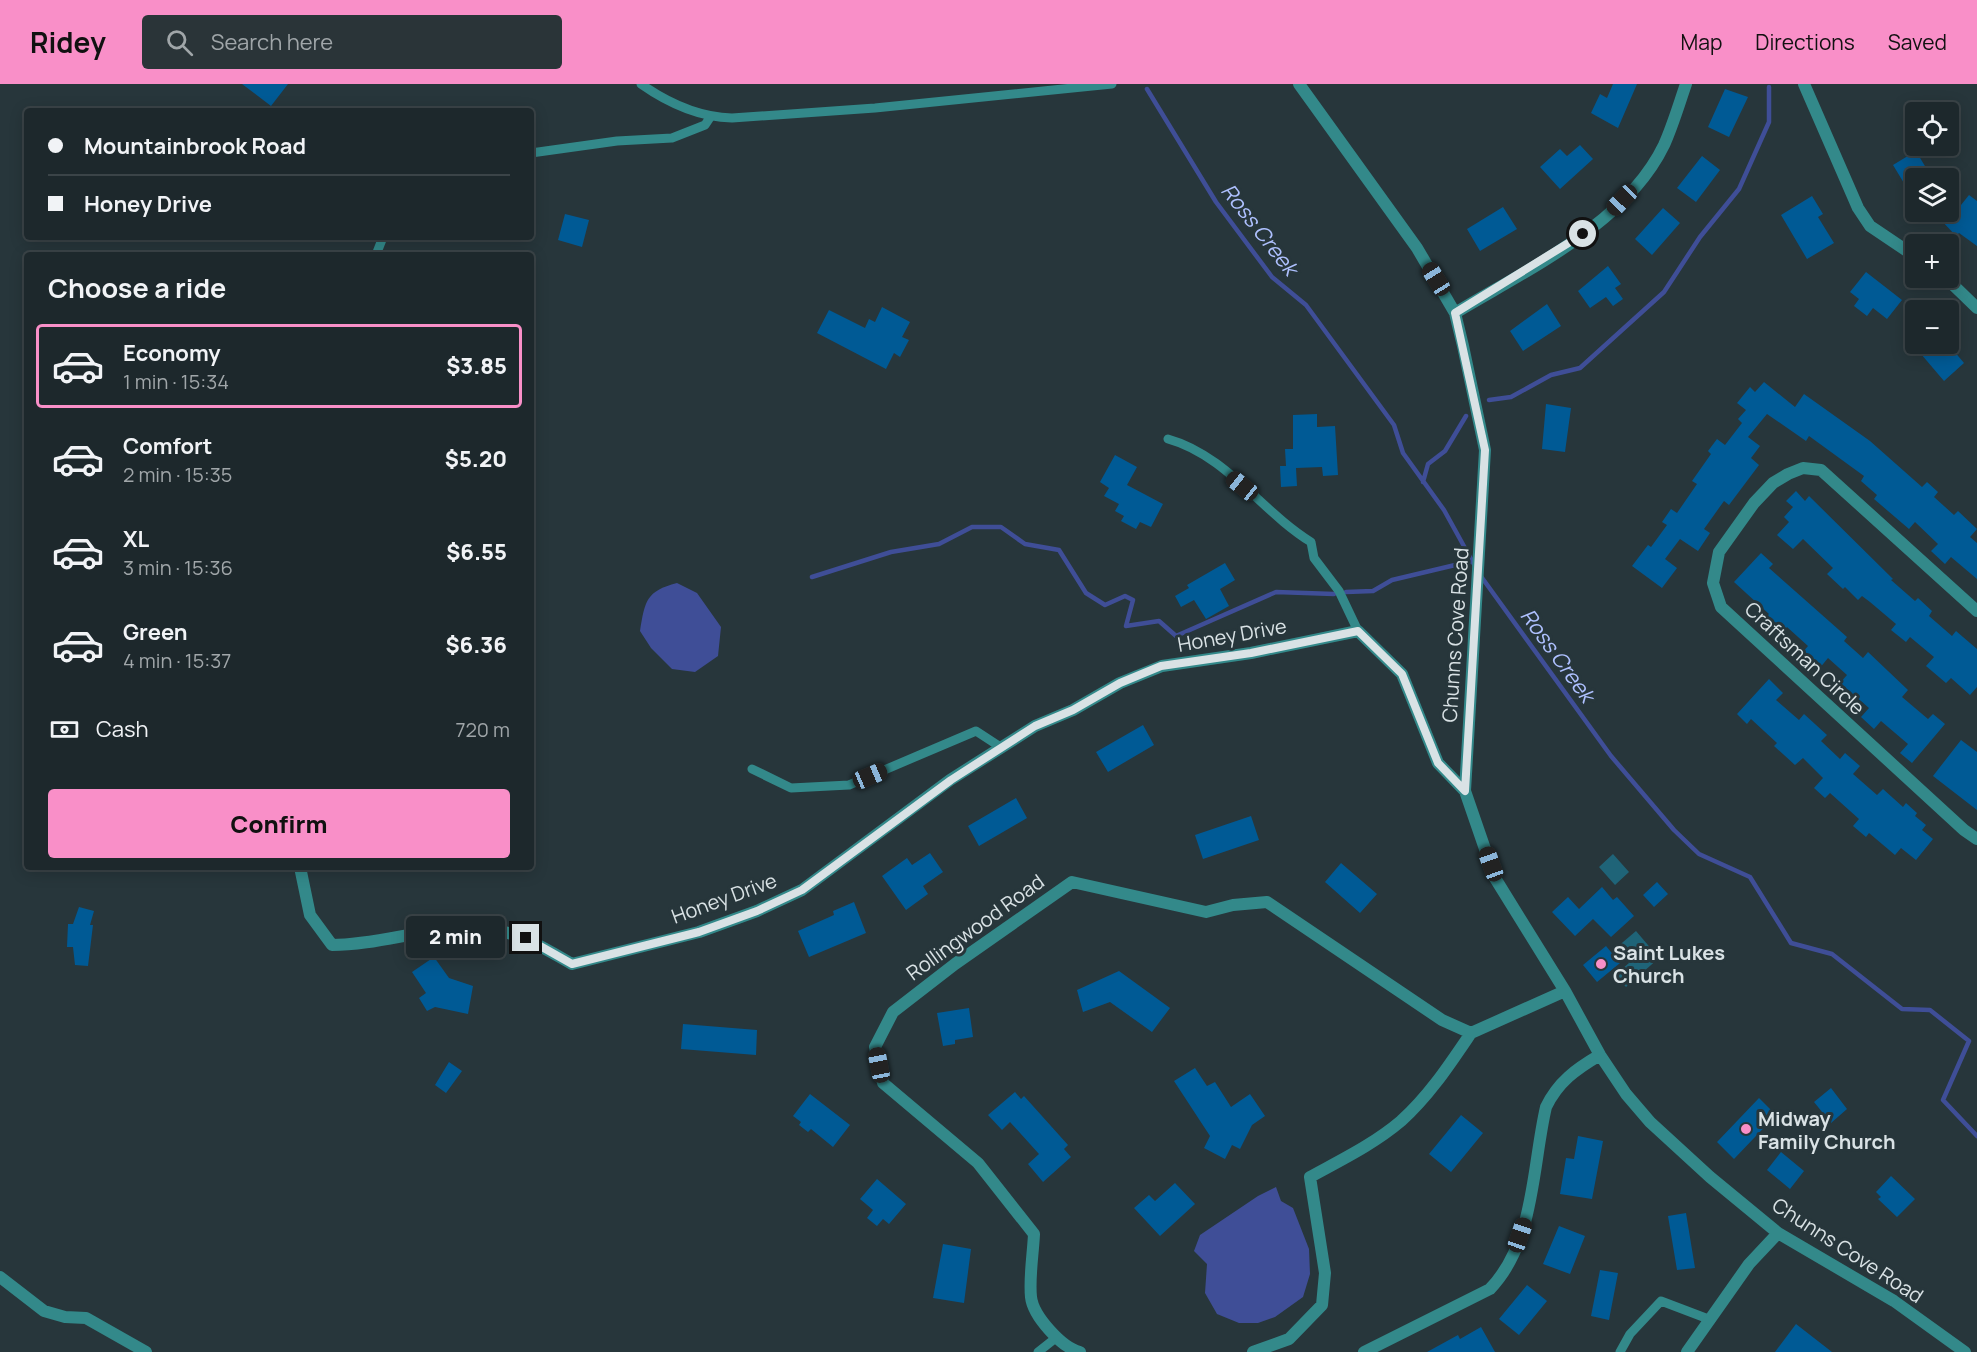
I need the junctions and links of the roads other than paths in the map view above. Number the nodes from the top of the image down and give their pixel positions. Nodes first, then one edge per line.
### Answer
1 (641, 84) edge
2 (1112, 84) edge
3 (1299, 84) edge
4 (1686, 84) edge
5 (1804, 84) edge
6 (711, 116) junction
7 (534, 153) edge
8 (1905, 250) edge
9 (1956, 288) edge
10 (1977, 308) edge
11 (1455, 313) junction
12 (1168, 439) dead end
13 (1977, 611) edge
14 (1358, 631) junction
15 (1002, 748) junction
16 (752, 769) dead end
17 (1465, 791) junction
18 (1977, 839) edge
19 (301, 870) edge
20 (1565, 991) junction
21 (1471, 1033) junction
22 (1600, 1055) junction
23 (1778, 1233) junction
24 (0, 1276) edge
25 (1711, 1320) junction
26 (1057, 1337) junction
27 (1689, 1351) edge
28 (146, 1352) edge
29 (1038, 1352) edge
30 (1080, 1352) edge
31 (1253, 1352) edge
32 (1364, 1352) edge
33 (1620, 1352) edge
34 (1965, 1352) edge

1 - 6 lane
2 - 6 lane
3 - 11 street, Chunns Cove Road
4 - 11 street
5 - 8 street
6 - 7 lane
9 - 10 street
11 - 17 street, Chunns Cove Road
12 - 14 lane
13 - 18 street, Craftsman Circle
14 - 15 street, Honey Drive
14 - 17 street
15 - 16 lane
15 - 19 street, Honey Drive
17 - 20 street, Chunns Cove Road
20 - 21 street
20 - 22 street, Chunns Cove Road
21 - 26 street, Rollingwood Road
21 - 31 street
22 - 23 street, Chunns Cove Road
22 - 32 street
23 - 25 street
23 - 34 street, Chunns Cove Road
24 - 28 street
25 - 27 street
25 - 33 lane
26 - 29 lane
26 - 30 street, Rollingwood Road

